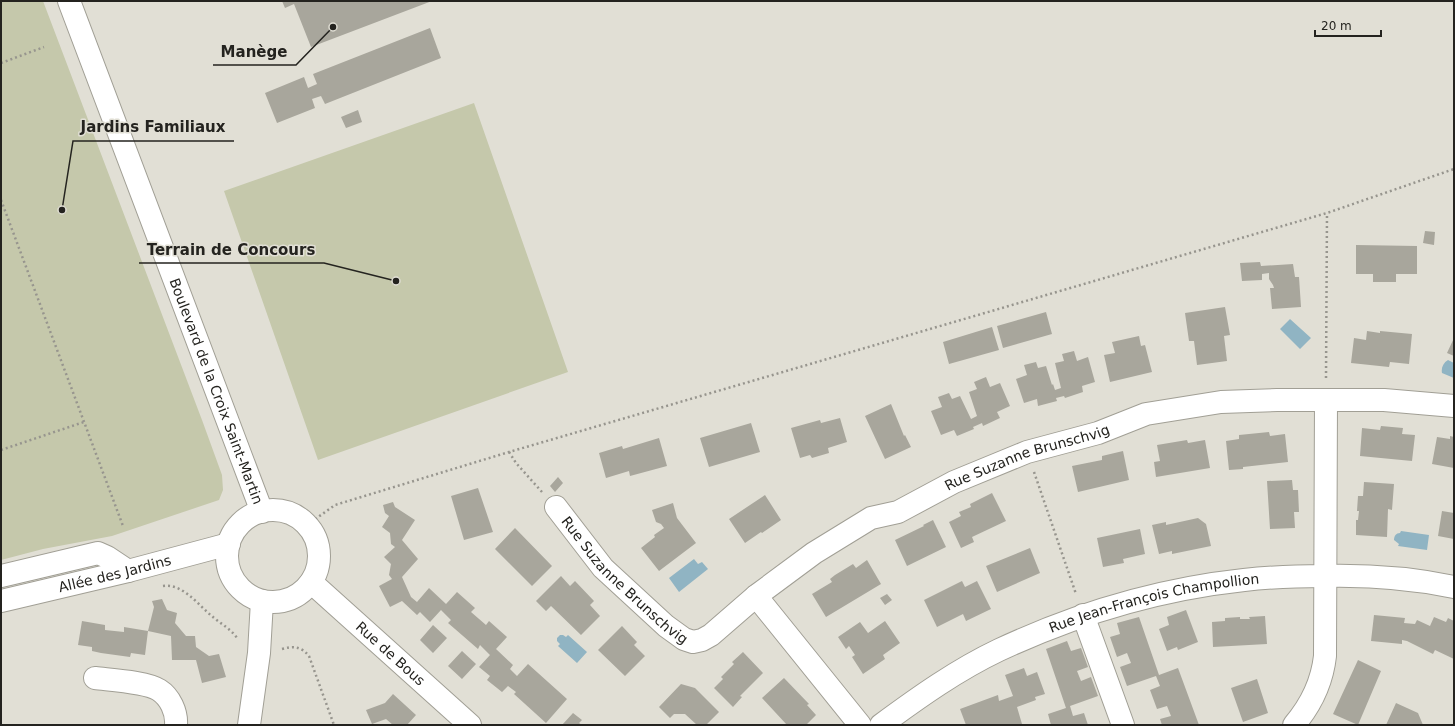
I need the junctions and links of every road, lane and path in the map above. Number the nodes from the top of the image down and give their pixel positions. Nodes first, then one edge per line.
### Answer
1 (69, 1) edge
2 (44, 47) dead end
3 (1, 63) edge
4 (1454, 169) edge
5 (1, 200) edge
6 (1327, 213) junction
7 (1326, 400) junction
8 (1454, 406) edge
9 (84, 422) junction
10 (1, 450) edge
11 (509, 452) junction
12 (1027, 452) junction
13 (556, 507) joint
14 (262, 512) junction
15 (307, 525) junction
16 (122, 526) dead end
17 (229, 544) junction
18 (128, 571) junction
19 (1, 576) edge
20 (1325, 576) junction
21 (311, 582) junction
22 (1454, 587) edge
23 (158, 588) dead end
24 (756, 596) junction
25 (1, 601) edge
26 (262, 601) junction
27 (1083, 615) junction
28 (258, 653) junction
29 (95, 678) dead end
30 (176, 725) edge
31 (249, 725) edge
32 (334, 725) edge
33 (470, 725) edge
34 (860, 725) edge
35 (881, 725) edge
36 (1123, 725) edge
37 (1294, 725) edge

1 - 14 street, Boulevard de la Croix Saint-Martin
2 - 3 path
4 - 6 path
5 - 9 path
6 - 7 path
6 - 11 path
7 - 8 street, Rue Suzanne Brunschvig
7 - 12 street, Rue Suzanne Brunschvig
7 - 20 street
9 - 10 path
9 - 16 path
11 - 13 path
11 - 15 path
12 - 24 street, Rue Suzanne Brunschvig
12 - 27 path
13 - 24 street, Rue Suzanne Brunschvig
14 - 15 street
14 - 17 street
15 - 21 street
17 - 18 street, Allée des Jardins
17 - 26 street
18 - 19 street
18 - 25 street, Allée des Jardins
20 - 22 street, Rue Jean-François Champollion
20 - 27 street, Rue Jean-François Champollion
20 - 37 street
21 - 26 street
21 - 33 street, Rue de Bous
23 - 28 path
24 - 34 street
26 - 28 street
27 - 35 street, Rue Jean-François Champollion
27 - 36 street
28 - 31 street
28 - 32 path
29 - 30 street

